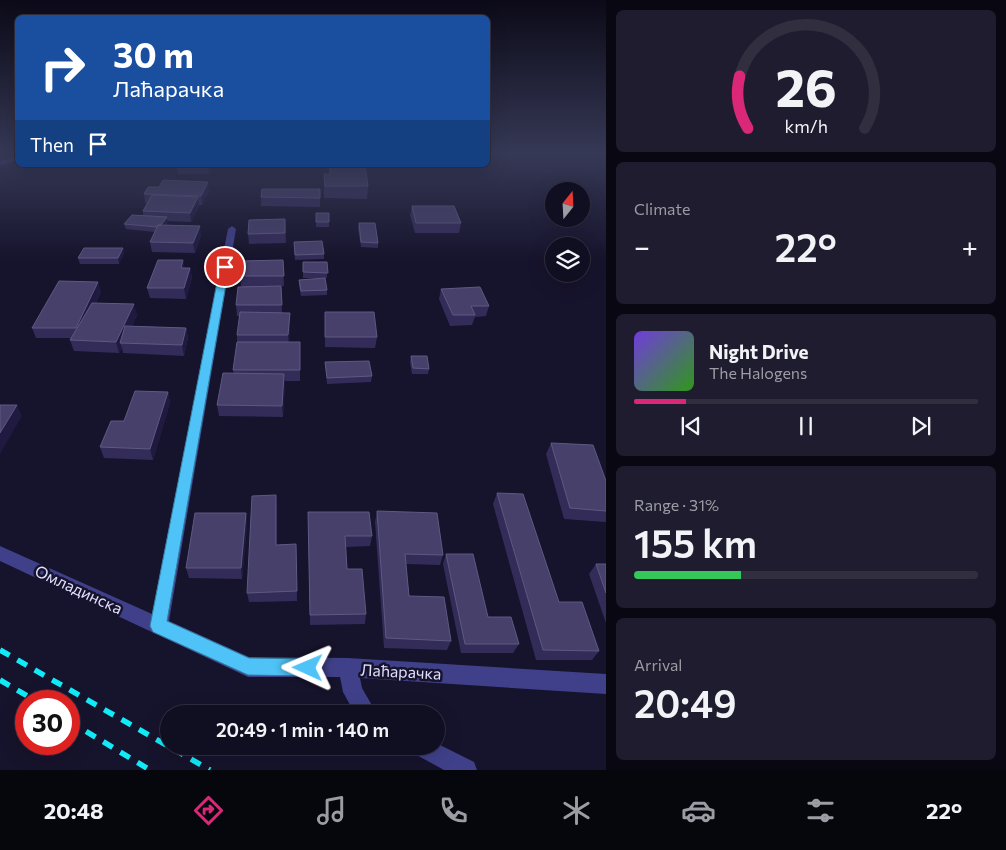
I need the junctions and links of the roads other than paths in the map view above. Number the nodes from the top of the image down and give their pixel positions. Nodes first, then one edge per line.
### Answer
1 (232, 229) dead end
2 (0, 553) edge
3 (158, 626) junction
4 (348, 668) junction
5 (606, 684) edge
6 (361, 705) edge
7 (437, 755) edge
8 (466, 770) edge

1 - 3 street
2 - 3 street, Омладинска
3 - 4 street, Лаћарачка
4 - 5 street, Лаћарачка
4 - 6 street
7 - 8 street

